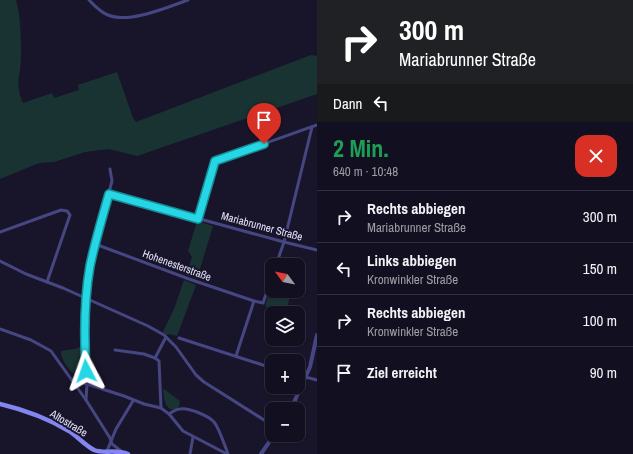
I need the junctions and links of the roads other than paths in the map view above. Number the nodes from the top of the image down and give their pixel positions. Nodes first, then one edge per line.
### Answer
1 (89, 0) edge
2 (188, 0) edge
3 (317, 125) edge
4 (312, 127) junction
5 (110, 168) dead end
6 (109, 194) junction
7 (198, 219) junction
8 (0, 232) edge
9 (284, 242) junction
10 (95, 244) junction
11 (317, 250) edge
12 (278, 258) edge
13 (0, 260) edge
14 (47, 282) junction
15 (265, 297) edge
16 (87, 300) junction
17 (254, 301) junction
18 (0, 329) edge
19 (317, 335) edge
20 (166, 337) junction
21 (179, 338) dead end
22 (115, 350) dead end
23 (236, 356) junction
24 (155, 358) junction
25 (265, 366) edge
26 (306, 377) junction
27 (71, 379) junction
28 (317, 380) edge
29 (87, 384) junction
30 (86, 400) junction
31 (133, 401) junction
32 (294, 402) edge
33 (0, 404) edge
34 (161, 408) junction
35 (169, 414) junction
36 (265, 421) edge
37 (194, 437) junction
38 (111, 440) junction
39 (269, 442) edge
40 (94, 449) junction
41 (121, 451) junction
42 (106, 452) edge
43 (98, 454) edge
44 (128, 454) edge
45 (190, 454) edge
46 (227, 454) edge
47 (261, 454) edge

1 - 2 street
3 - 4 street
4 - 7 street
4 - 9 street
5 - 6 street
6 - 7 street, Mariabrunner Straße
6 - 10 street
7 - 9 street, Mariabrunner Straße
8 - 14 street
9 - 11 street, Mariabrunner Straße
9 - 12 street
10 - 16 street
10 - 17 street, Hohenesterstraße
13 - 14 street
14 - 16 street
15 - 17 street
16 - 20 street
16 - 29 street
17 - 23 street
18 - 27 street
19 - 26 street
20 - 24 street
20 - 36 street
21 - 23 street
22 - 24 street
23 - 25 street
24 - 34 street
26 - 28 street
26 - 32 street
27 - 29 street
27 - 30 street
29 - 30 street
29 - 31 street
30 - 38 street
31 - 34 street
31 - 38 street
33 - 40 main road, Altostraße
34 - 35 street
35 - 37 street
35 - 46 street
37 - 45 street
37 - 46 street
38 - 41 street
38 - 42 street
39 - 47 street
40 - 42 main road, Altostraße
40 - 43 street
41 - 42 main road, Altostraße
41 - 44 main road, Altostraße

